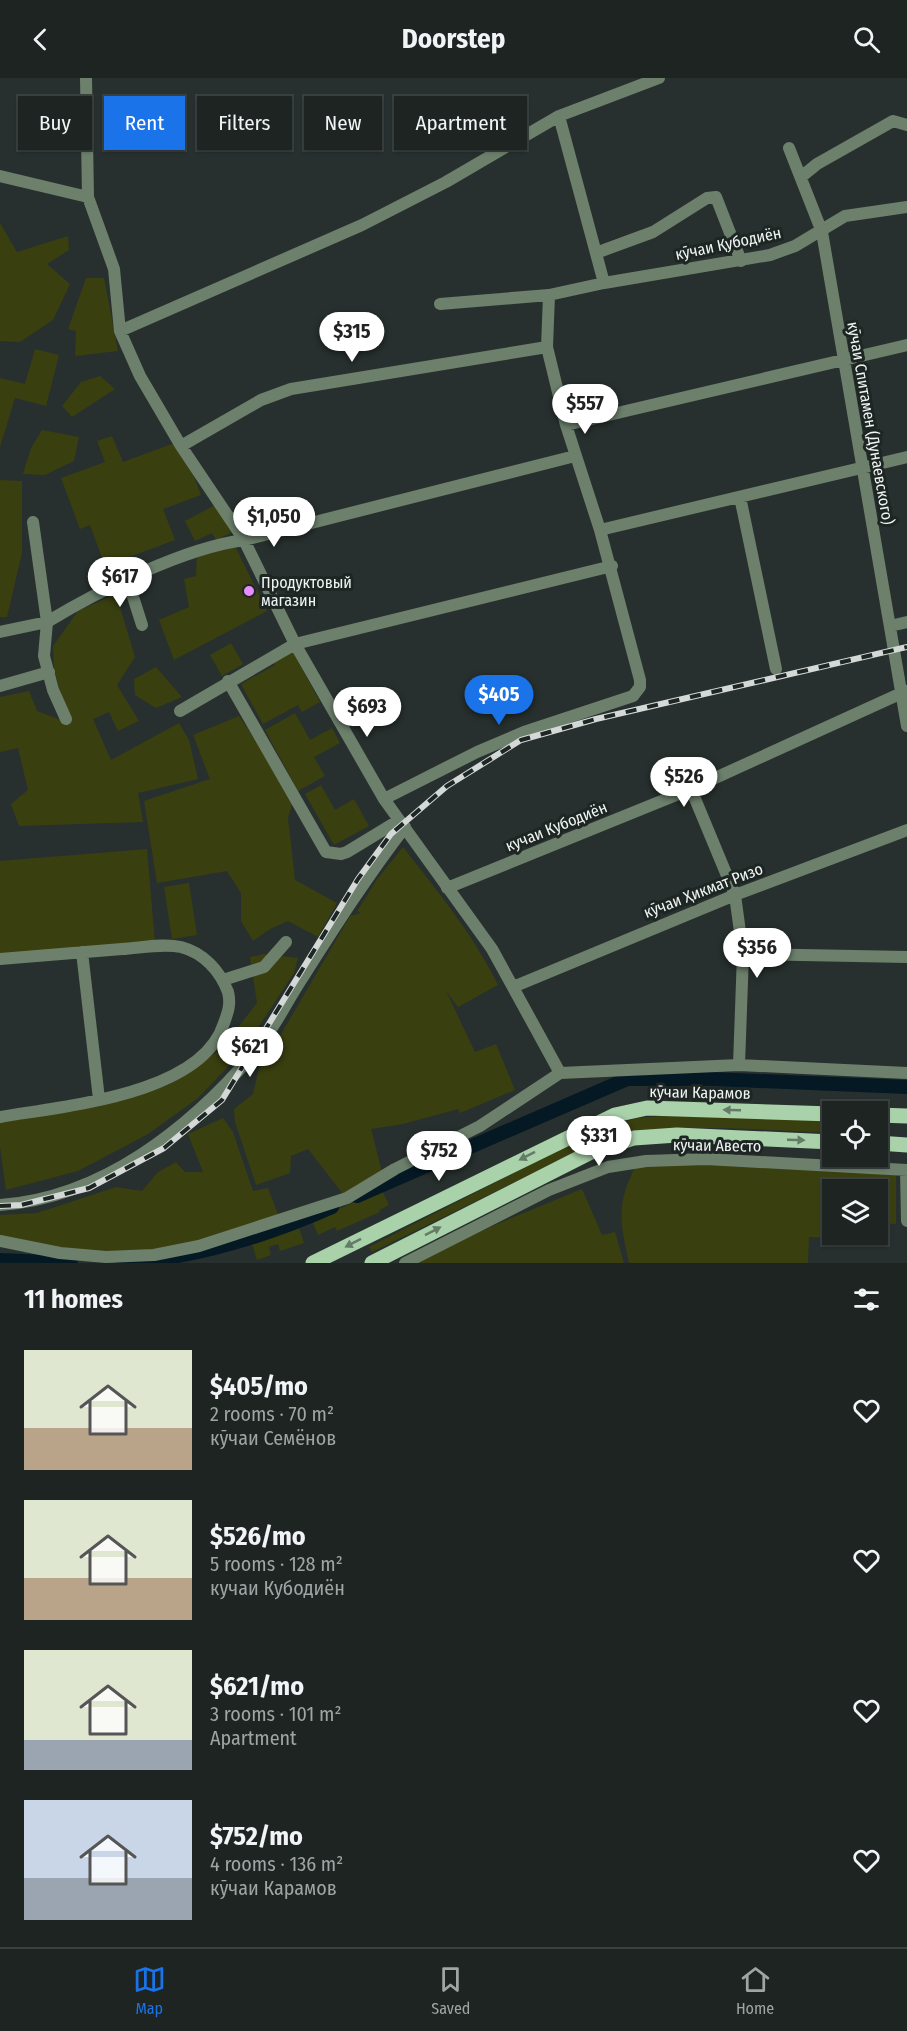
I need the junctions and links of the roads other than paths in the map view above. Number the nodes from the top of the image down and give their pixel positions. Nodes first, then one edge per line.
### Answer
1 (86, 78) edge
2 (659, 78) edge
3 (559, 116) junction
4 (907, 125) edge
5 (789, 148) dead end
6 (0, 176) edge
7 (801, 177) junction
8 (88, 198) junction
9 (907, 207) edge
10 (822, 232) junction
11 (596, 254) junction
12 (741, 261) junction
13 (604, 282) junction
14 (549, 295) junction
15 (440, 304) dead end
16 (120, 331) junction
17 (907, 345) edge
18 (547, 348) junction
19 (842, 358) junction
20 (566, 424) junction
21 (181, 446) junction
22 (575, 456) junction
23 (907, 457) edge
24 (861, 466) junction
25 (740, 497) junction
26 (33, 522) dead end
27 (600, 530) junction
28 (244, 540) junction
29 (612, 566) junction
30 (128, 581) junction
31 (47, 621) junction
32 (907, 622) edge
33 (141, 625) dead end
34 (890, 626) junction
35 (0, 632) edge
36 (295, 644) junction
37 (776, 669) dead end
38 (49, 672) junction
39 (228, 681) junction
40 (0, 686) edge
41 (904, 692) edge
42 (180, 711) dead end
43 (66, 718) dead end
44 (907, 726) edge
45 (691, 789) junction
46 (384, 800) junction
47 (401, 824) junction
48 (907, 830) edge
49 (447, 888) junction
50 (735, 894) junction
51 (286, 942) dead end
52 (82, 952) junction
53 (743, 954) junction
54 (907, 957) edge
55 (0, 959) edge
56 (223, 980) junction
57 (513, 987) junction
58 (739, 1065) junction
59 (560, 1073) junction
60 (907, 1073) edge
61 (99, 1099) junction
62 (822, 1114) edge
63 (888, 1115) edge
64 (907, 1116) edge
65 (0, 1117) edge
66 (822, 1142) edge
67 (888, 1144) edge
68 (907, 1145) edge
69 (906, 1170) edge
70 (0, 1205) edge
71 (907, 1221) edge
72 (0, 1241) edge
73 (379, 1261) edge
74 (313, 1263) edge
75 (405, 1263) edge

1 - 8 street
2 - 3 street
3 - 11 street
3 - 16 street
4 - 7 street
5 - 7 street, кӯчаи Спитамен (Дунаевского)
6 - 8 street
7 - 10 street, кӯчаи Спитамен (Дунаевского)
8 - 16 street
9 - 10 street, кӯчаи Қубодиён
10 - 12 street, кӯчаи Қубодиён
10 - 19 street, кӯчаи Спитамен (Дунаевского)
11 - 12 street
11 - 13 street
12 - 13 street, кӯчаи Қубодиён
13 - 14 street, кӯчаи Қубодиён
14 - 15 street, кӯчаи Қубодиён
14 - 18 street
16 - 21 street
17 - 19 street
18 - 20 street
18 - 21 street
19 - 20 street
19 - 24 street, кӯчаи Спитамен (Дунаевского)
20 - 22 street
21 - 28 street
22 - 27 street
22 - 28 street
23 - 24 street
24 - 25 street
24 - 34 street, кӯчаи Спитамен (Дунаевского)
25 - 27 street
25 - 37 street
26 - 31 street
27 - 29 street
28 - 30 street
28 - 36 street
29 - 36 street
29 - 46 street
30 - 31 street
30 - 33 street
31 - 35 street
31 - 38 street
32 - 34 street
34 - 41 street, кӯчаи Спитамен (Дунаевского)
36 - 39 street
36 - 46 street
38 - 40 street
38 - 43 street
39 - 42 street
39 - 47 street
41 - 44 street, кӯчаи Спитамен (Дунаевского)
41 - 45 street, кучаи Кубодиён
45 - 49 street, кучаи Кубодиён
45 - 50 street
46 - 47 street
47 - 49 street
47 - 70 street
48 - 50 street, кӯчаи Ҳикмат Ризо
49 - 57 street
50 - 53 street
50 - 57 street, кӯчаи Ҳикмат Ризо
51 - 56 street
52 - 55 street
52 - 56 street
52 - 61 street
53 - 54 street
53 - 58 street
56 - 61 street
57 - 59 street
58 - 59 street
58 - 60 street
59 - 72 street
61 - 65 street
62 -> 74 main road, кӯчаи Карамов
63 - 64 main road
73 -> 66 main road
67 - 68 main road
69 - 71 street
69 - 75 street, кӯчаи Авесто

